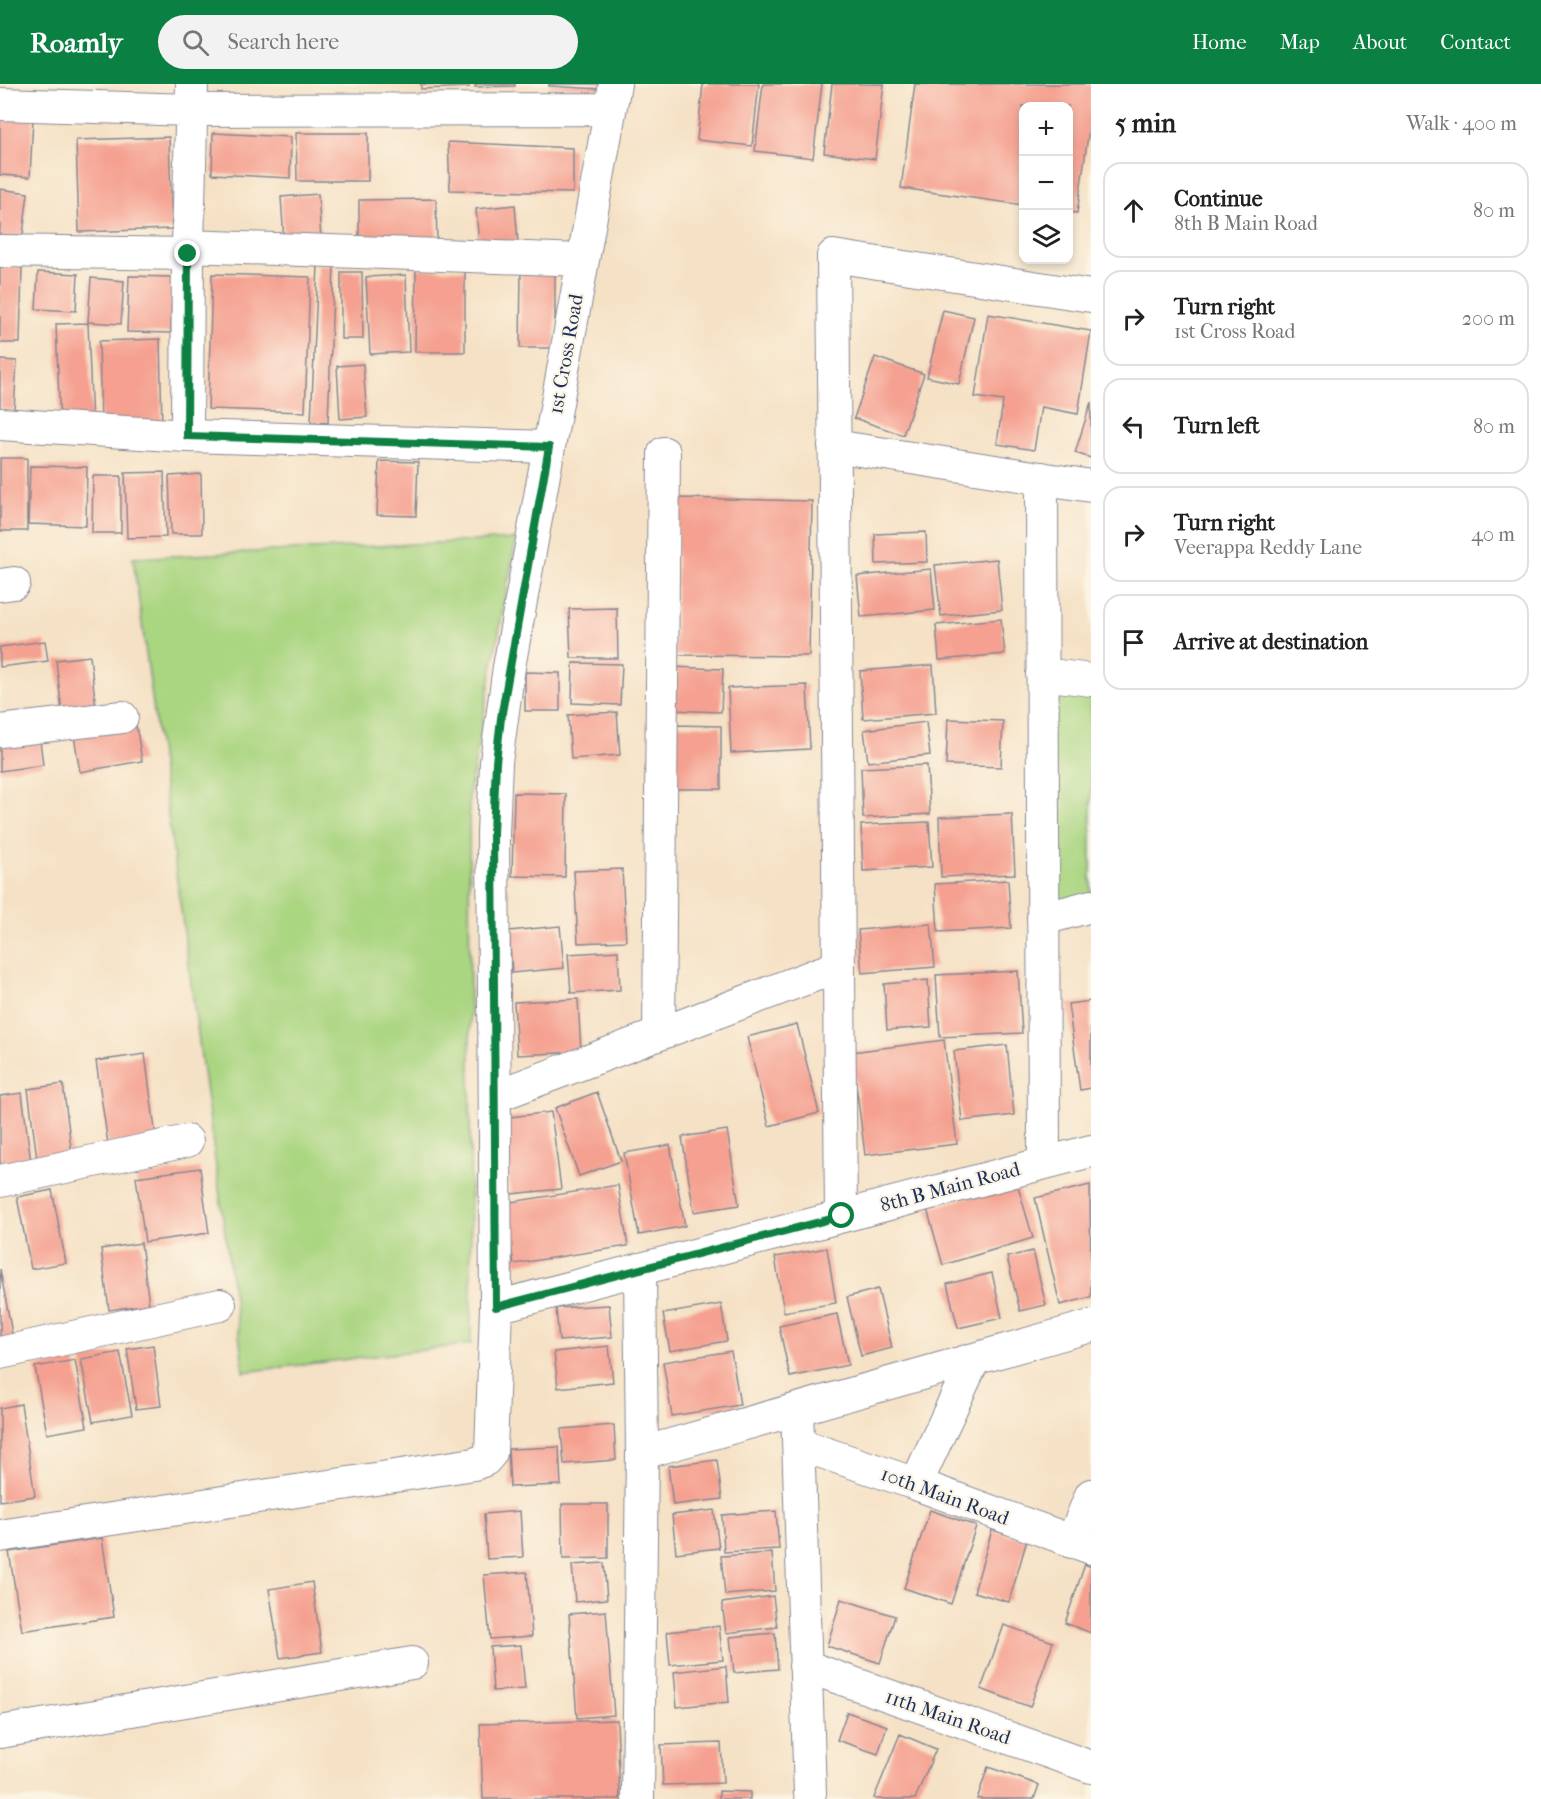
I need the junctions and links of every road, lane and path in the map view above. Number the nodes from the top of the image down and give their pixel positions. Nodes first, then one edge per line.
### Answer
1 (612, 96) edge
2 (191, 97) edge
3 (0, 104) edge
4 (188, 250) junction
5 (0, 251) edge
6 (583, 260) junction
7 (1091, 296) edge
8 (0, 424) edge
9 (187, 436) junction
10 (834, 446) junction
11 (549, 447) junction
12 (664, 453) dead end
13 (1042, 478) junction
14 (1091, 486) edge
15 (1042, 674) junction
16 (1091, 680) edge
17 (122, 717) dead end
18 (0, 730) edge
19 (1091, 906) edge
20 (1043, 919) junction
21 (839, 966) junction
22 (659, 1034) junction
23 (496, 1096) junction
24 (187, 1141) dead end
25 (1091, 1151) edge
26 (1044, 1163) junction
27 (0, 1181) edge
28 (842, 1216) junction
29 (640, 1269) junction
30 (219, 1305) dead end
31 (496, 1307) junction
32 (1091, 1326) edge
33 (0, 1353) edge
34 (974, 1359) junction
35 (797, 1409) junction
36 (798, 1444) junction
37 (642, 1453) junction
38 (916, 1484) junction
39 (1091, 1495) edge
40 (0, 1536) edge
41 (1082, 1545) edge
42 (412, 1664) dead end
43 (805, 1666) junction
44 (0, 1732) edge
45 (1091, 1767) edge
46 (810, 1793) dead end
47 (638, 1799) edge

1 - 2 street
1 - 6 street, 1st Cross Road
2 - 3 street
2 - 4 street
4 - 5 street
4 - 6 street
4 - 9 street
6 - 11 street, 1st Cross Road
7 - 10 street
8 - 9 street
9 - 11 street
10 - 13 street
10 - 21 street
11 - 23 street, 1st Cross Road
12 - 22 street
13 - 14 street
13 - 15 street
15 - 16 street
15 - 20 street
17 - 18 street
19 - 20 street
20 - 26 street
21 - 22 street
21 - 28 street
22 - 23 street
23 - 31 street, 1st Cross Road
24 - 27 street
25 - 26 street, 8th B Main Road
26 - 28 street, 8th B Main Road
28 - 29 street, 8th B Main Road
29 - 31 street, 8th B Main Road
29 - 37 street
30 - 33 street
31 - 40 street, 1st Cross Road
32 - 34 street
34 - 35 street
34 - 38 street
35 - 36 street
35 - 37 street
36 - 38 street, 10th Main Road
36 - 43 street
37 - 47 street
38 - 41 street, 10th Main Road
39 - 41 street
42 - 44 street
43 - 45 street, 11th Main Road
43 - 46 street

